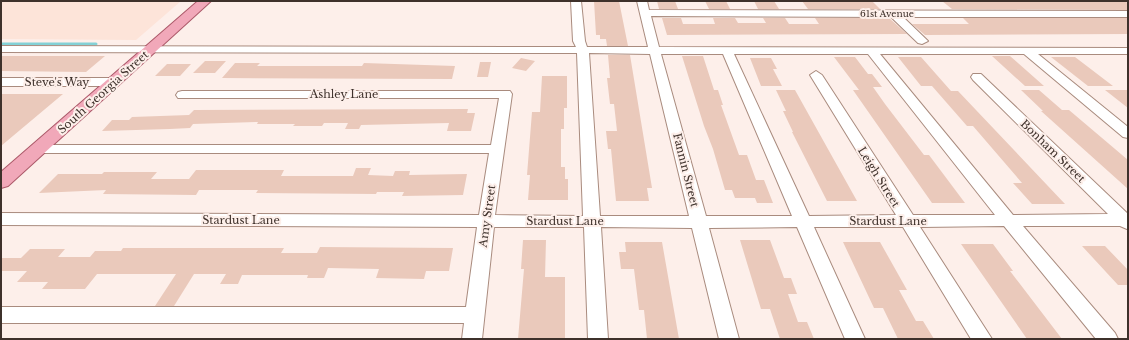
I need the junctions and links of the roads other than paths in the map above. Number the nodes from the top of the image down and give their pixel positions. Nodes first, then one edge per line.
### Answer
1 (205, 1) edge
2 (576, 1) edge
3 (644, 7) edge
4 (897, 11) junction
5 (1128, 14) edge
6 (922, 41) junction
7 (1128, 42) edge
8 (581, 46) junction
9 (654, 46) junction
10 (1, 49) edge
11 (151, 49) junction
12 (728, 50) junction
13 (871, 50) junction
14 (1026, 50) junction
15 (1128, 51) edge
16 (816, 75) dead end
17 (977, 77) dead end
18 (1, 82) edge
19 (114, 82) junction
20 (506, 94) joint
21 (182, 95) dead end
22 (1128, 134) edge
23 (39, 149) junction
24 (497, 149) junction
25 (1, 182) edge
26 (1, 219) edge
27 (486, 221) junction
28 (592, 221) junction
29 (906, 221) junction
30 (1009, 221) junction
31 (1127, 221) edge
32 (699, 222) junction
33 (804, 222) junction
34 (1, 315) edge
35 (475, 315) junction
36 (472, 339) edge
37 (598, 339) edge
38 (729, 339) edge
39 (855, 339) edge
40 (982, 339) edge
41 (1108, 339) edge

1 - 11 main road, South Georgia Street
2 - 8 street
3 - 4 street, 61st Avenue
3 - 9 street, Fannin Street
4 - 5 street, 61st Avenue
4 - 6 street
6 - 7 street
6 - 9 street
8 - 9 street
8 - 11 street
8 - 28 street
9 - 12 street
9 - 32 street, Fannin Street
10 - 11 street
11 - 19 main road, South Georgia Street
12 - 13 street
12 - 33 street
13 - 14 street
13 - 30 street
14 - 15 street
14 - 22 street
16 - 29 street, Leigh Street
17 - 31 street, Bonham Street
18 - 19 street, Steve's Way
19 - 23 main road, South Georgia Street
20 - 21 street, Ashley Lane
20 - 24 street, Amy Street
23 - 24 street
23 - 25 main road, South Georgia Street
24 - 27 street, Amy Street
26 - 27 street, Stardust Lane
27 - 28 street, Stardust Lane
27 - 35 street, Amy Street
28 - 32 street, Stardust Lane
28 - 37 street
29 - 30 street, Stardust Lane
29 - 33 street, Stardust Lane
29 - 40 street, Leigh Street
30 - 31 street, Stardust Lane
30 - 41 street
32 - 33 street, Stardust Lane
32 - 38 street, Fannin Street
33 - 39 street
34 - 35 street
35 - 36 street, Amy Street

